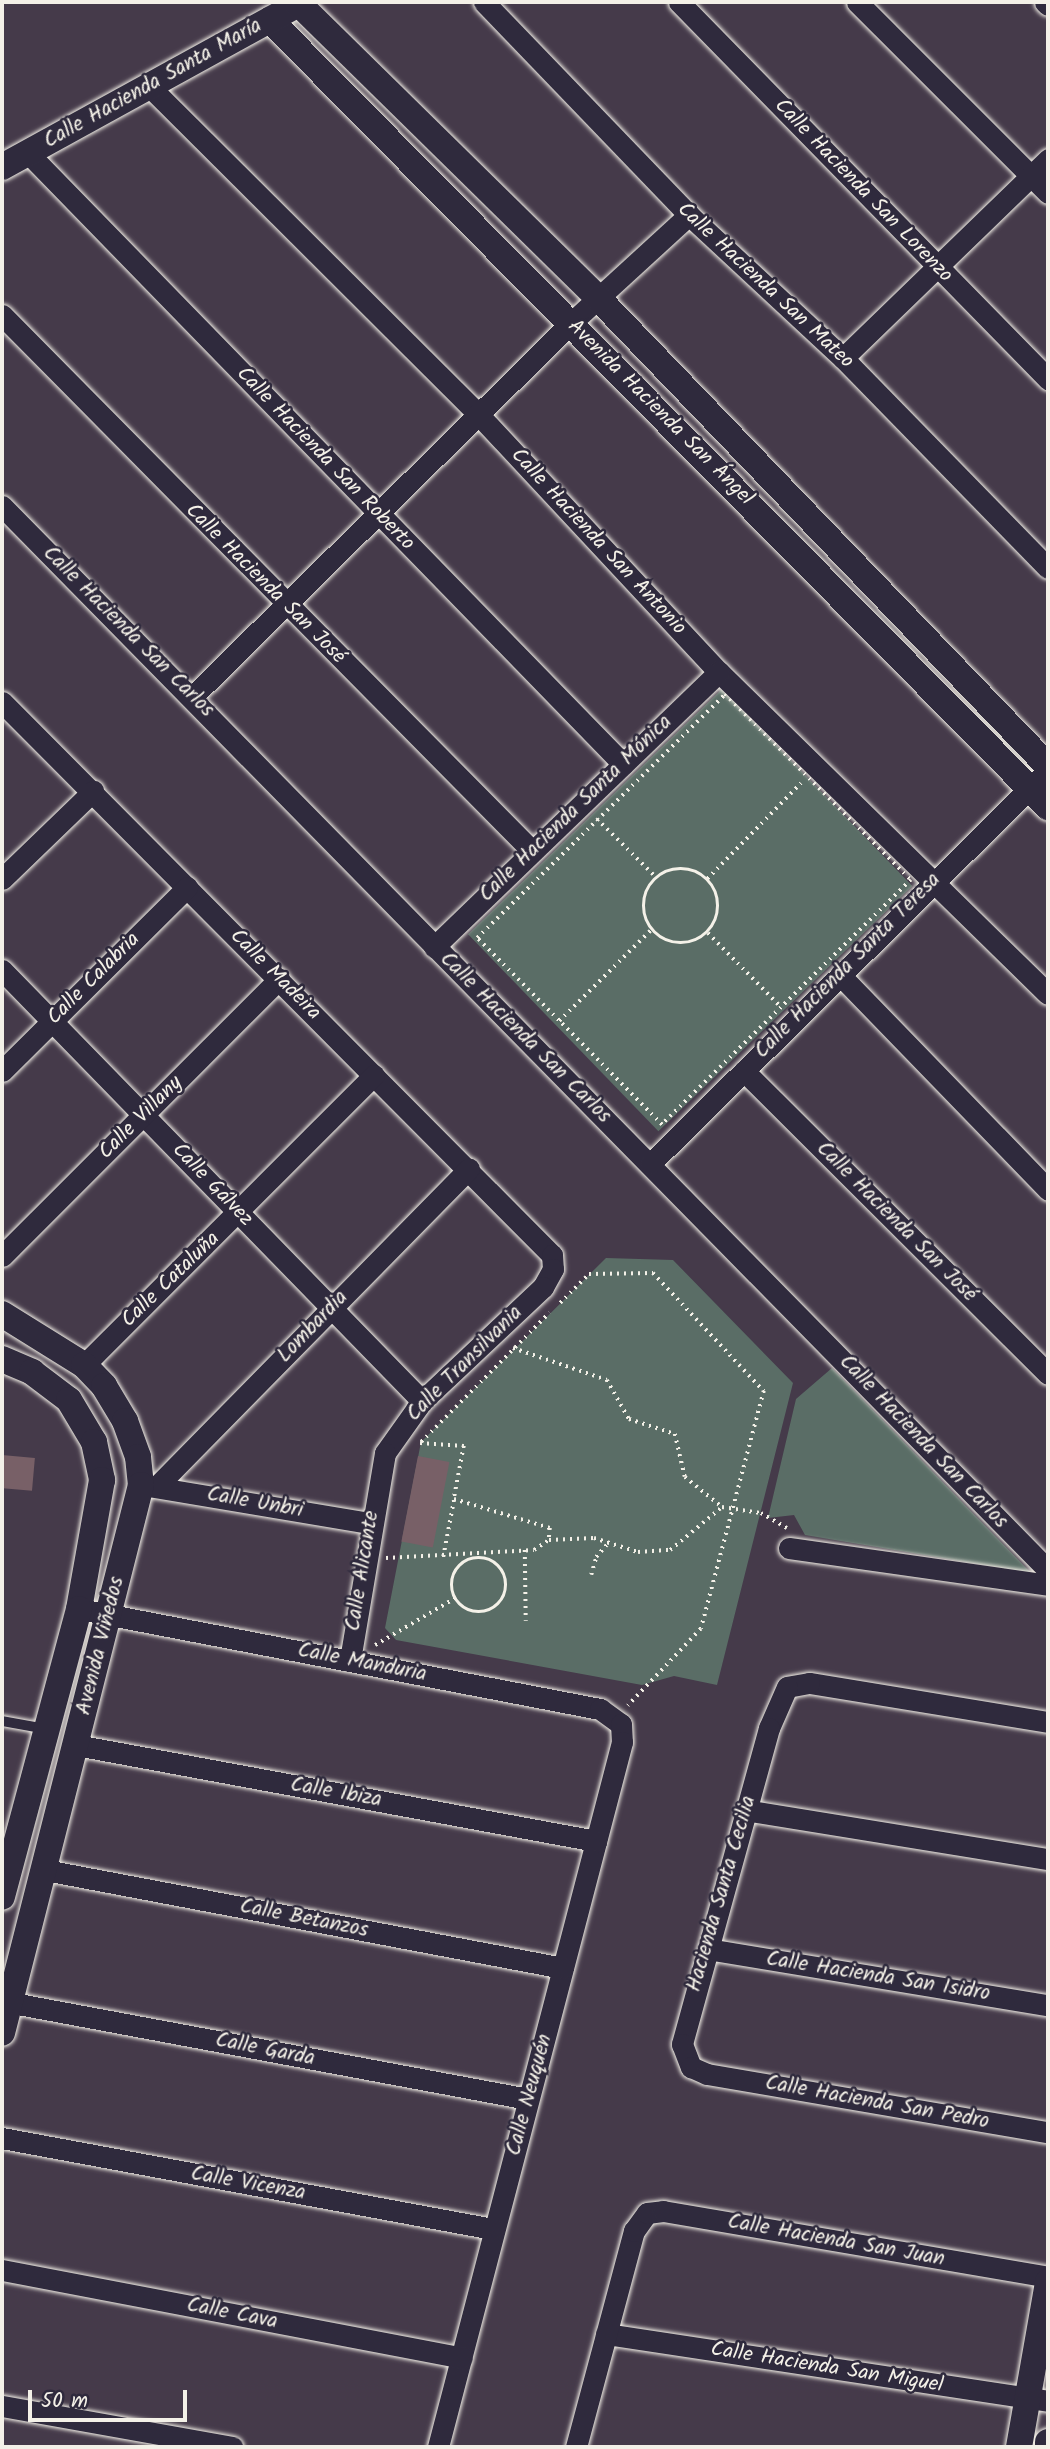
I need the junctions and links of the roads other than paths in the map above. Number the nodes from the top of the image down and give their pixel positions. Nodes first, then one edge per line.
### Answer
1 (484, 2) edge
2 (679, 2) edge
3 (857, 2) edge
4 (301, 3) edge
5 (270, 20) junction
6 (150, 88) junction
7 (28, 153) junction
8 (1048, 159) edge
9 (2, 167) edge
10 (1031, 175) junction
11 (1048, 192) edge
12 (689, 215) junction
13 (935, 265) junction
14 (599, 299) junction
15 (2, 314) edge
16 (571, 323) junction
17 (843, 358) junction
18 (1048, 379) edge
19 (478, 414) junction
20 (2, 506) edge
21 (379, 516) junction
22 (1048, 568) edge
23 (287, 609) junction
24 (719, 671) junction
25 (193, 696) junction
26 (2, 702) edge
27 (623, 764) junction
28 (1042, 774) edge
29 (93, 791) junction
30 (1048, 807) edge
31 (531, 850) junction
32 (933, 878) junction
33 (2, 879) edge
34 (187, 887) junction
35 (434, 947) junction
36 (2, 970) edge
37 (840, 975) junction
38 (279, 979) junction
39 (1048, 994) edge
40 (54, 1019) junction
41 (2, 1071) edge
42 (744, 1071) junction
43 (374, 1074) junction
44 (144, 1116) junction
45 (650, 1164) junction
46 (469, 1168) junction
47 (1048, 1190) edge
48 (239, 1213) junction
49 (549, 1249) joint
50 (2, 1256) edge
51 (332, 1307) junction
52 (2, 1314) edge
53 (2, 1359) edge
54 (84, 1365) junction
55 (1048, 1374) edge
56 (422, 1401) junction
57 (378, 1482) joint
58 (149, 1486) junction
59 (370, 1523) junction
60 (789, 1548) road end
61 (1048, 1570) edge
62 (1048, 1585) edge
63 (79, 1609) junction
64 (110, 1615) junction
65 (349, 1661) junction
66 (2, 1721) edge
67 (1048, 1722) edge
68 (47, 1730) junction
69 (622, 1742) joint
70 (76, 1745) junction
71 (745, 1810) junction
72 (596, 1840) junction
73 (1048, 1859) edge
74 (45, 1870) junction
75 (2, 1897) edge
76 (708, 1949) junction
77 (564, 1968) junction
78 (6, 2002) edge
79 (1048, 2005) edge
80 (2, 2033) edge
81 (707, 2074) joint
82 (528, 2099) junction
83 (1048, 2132) edge
84 (2, 2138) edge
85 (493, 2230) junction
86 (2, 2270) edge
87 (1048, 2277) edge
88 (1048, 2283) edge
89 (606, 2334) junction
90 (462, 2358) junction
91 (1038, 2400) edge
92 (2, 2406) edge
93 (232, 2447) edge
94 (438, 2447) edge
95 (576, 2447) edge
96 (1019, 2447) edge

1 - 12 street, Calle Hacienda San Mateo
2 - 13 street, Calle Hacienda San Lorenzo
3 - 10 street
4 - 5 street, Calle Hacienda Santa María
4 - 14 street, Avenida Hacienda San Ángel
5 - 6 street, Calle Hacienda Santa María
5 - 16 street, Avenida Hacienda San Ángel
6 - 7 street, Calle Hacienda Santa María
6 - 19 street, Calle Hacienda San Antonio
7 - 9 street, Calle Hacienda Santa María
7 - 21 street, Calle Hacienda San Roberto
8 - 10 street
10 - 11 street
10 - 13 street
12 - 14 street
12 - 17 street, Calle Hacienda San Mateo
13 - 17 street
13 - 18 street, Calle Hacienda San Lorenzo
14 - 16 street
14 - 28 street, Avenida Hacienda San Ángel
15 - 23 street, Calle Hacienda San José
16 - 19 street
16 - 28 street, Avenida Hacienda San Ángel
17 - 22 street, Calle Hacienda San Mateo
19 - 21 street
19 - 24 street, Calle Hacienda San Antonio
20 - 25 street, Calle Hacienda San Carlos
21 - 23 street
21 - 27 street, Calle Hacienda San Roberto
23 - 25 street
23 - 31 street, Calle Hacienda San José
24 - 27 street, Calle Hacienda Santa Mónica
24 - 32 street, Calle Hacienda San Antonio
25 - 35 street, Calle Hacienda San Carlos
26 - 29 street, Calle Madeira
27 - 31 street, Calle Hacienda Santa Mónica
28 - 30 street, Avenida Hacienda San Ángel
28 - 32 street, Calle Hacienda Santa Teresa
29 - 33 street
29 - 34 street, Calle Madeira
31 - 35 street, Calle Hacienda Santa Mónica
32 - 37 street, Calle Hacienda Santa Teresa
32 - 39 street, Calle Hacienda San Antonio
34 - 38 street, Calle Madeira
34 - 40 street, Calle Calabria
35 - 45 street, Calle Hacienda San Carlos
36 - 40 street, Calle Gálvez
37 - 42 street, Calle Hacienda Santa Teresa
37 - 47 street
38 - 43 street, Calle Madeira
38 - 44 street, Calle Villany
40 - 41 street, Calle Calabria
40 - 44 street, Calle Gálvez
42 - 45 street, Calle Hacienda Santa Teresa
42 - 55 street, Calle Hacienda San José
43 - 46 street, Calle Madeira
43 - 48 street, Calle Cataluña
44 - 48 street, Calle Gálvez
44 - 50 street, Calle Villany
45 - 61 street, Calle Hacienda San Carlos
46 - 49 street, Calle Madeira
46 - 51 street, Lombardia
48 - 51 street, Calle Gálvez
48 - 54 street, Calle Cataluña
49 - 56 street, Calle Transilvania
51 - 56 street, Calle Gálvez
51 - 58 street, Lombardia
52 - 54 street, Avenida Viñedos
53 - 63 street, Avenida Viñedos
54 - 58 street, Avenida Viñedos
56 - 57 street, Calle Transilvania
57 - 59 street, Calle Alicante
58 - 59 street, Calle Unbri
58 - 64 street, Avenida Viñedos
59 - 65 street, Calle Alicante
60 - 62 street
63 - 64 street, Calle Manduria
63 - 68 street, Avenida Viñedos
64 - 65 street, Calle Manduria
64 - 70 street, Avenida Viñedos
65 - 69 street, Calle Manduria
66 - 68 lane
67 - 71 street, Hacienda Santa Cecilia
68 - 75 street, Avenida Viñedos
69 - 72 street, Calle Neuquén
70 - 72 street, Calle Ibiza
70 - 74 street, Avenida Viñedos
71 - 73 street
71 - 76 street, Hacienda Santa Cecilia
72 - 77 street, Calle Neuquén
74 - 77 street, Calle Betanzos
74 - 78 street, Avenida Viñedos
76 - 79 street, Calle Hacienda San Isidro
76 - 81 street, Hacienda Santa Cecilia
77 - 82 street, Calle Neuquén
78 - 80 street, Avenida Viñedos
78 - 82 street, Calle Garda
81 - 83 street, Calle Hacienda San Pedro
82 - 85 street, Calle Neuquén
84 - 85 street, Calle Vicenza
85 - 90 street, Calle Neuquén
86 - 90 street, Calle Cava
87 - 89 street, Calle Hacienda San Juan
88 - 91 street
89 - 91 street, Calle Hacienda San Miguel
89 - 95 street
90 - 94 street, Calle Neuquén
91 - 96 street
92 - 93 street

